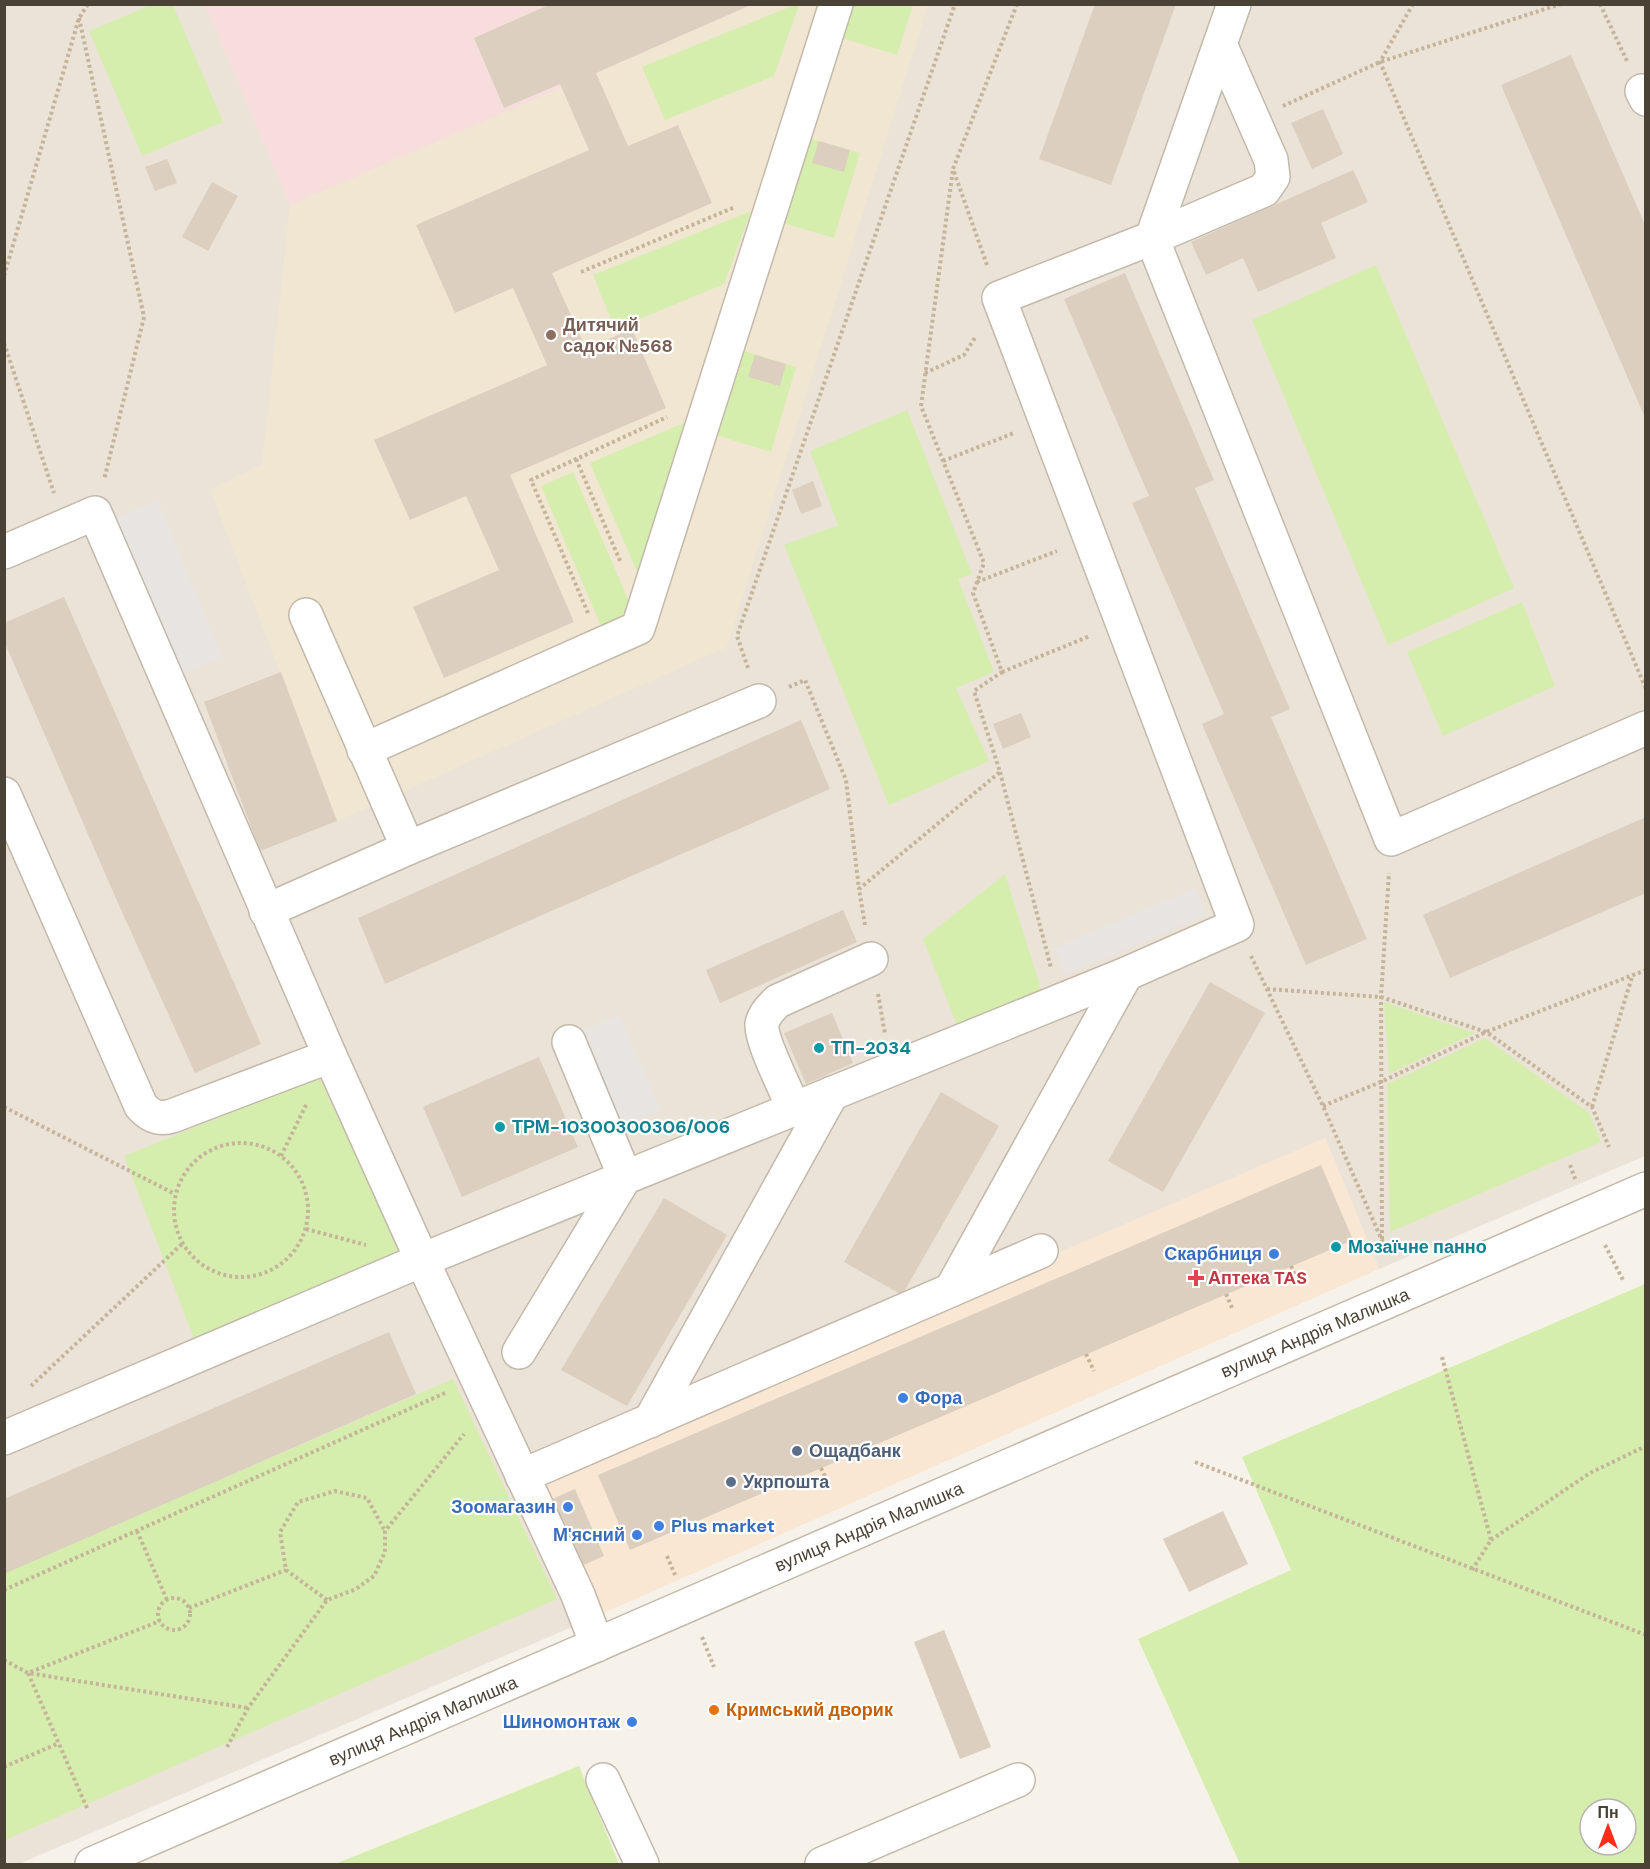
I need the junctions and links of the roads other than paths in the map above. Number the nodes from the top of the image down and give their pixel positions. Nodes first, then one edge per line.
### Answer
1 (836, 4) edge
2 (1234, 4) edge
3 (1220, 44) junction
4 (1152, 238) junction
5 (4, 552) edge
6 (306, 615) dead end
7 (759, 701) road end
8 (1646, 728) edge
9 (364, 750) junction
10 (4, 794) edge
11 (408, 848) junction
12 (266, 911) junction
13 (871, 959) road end
14 (1126, 974) junction
15 (569, 1042) dead end
16 (330, 1056) junction
17 (832, 1093) junction
18 (794, 1109) junction
19 (625, 1177) junction
20 (1646, 1189) edge
21 (1041, 1251) dead end
22 (422, 1260) junction
23 (951, 1290) junction
24 (519, 1352) dead end
25 (650, 1421) junction
26 (4, 1438) edge
27 (522, 1476) junction
28 (597, 1645) junction
29 (603, 1780) dead end
30 (1018, 1780) dead end
31 (92, 1864) edge
32 (642, 1864) edge
33 (822, 1864) edge

1 - 9 street
2 - 3 street
3 - 4 street
3 - 4 street
4 - 8 street
4 - 14 street
5 - 12 street
6 - 9 street
7 - 11 street
9 - 11 street
10 - 16 street
11 - 12 street
12 - 16 street
13 - 18 street
14 - 17 street
14 - 23 street
15 - 19 street
16 - 22 street
17 - 18 street
17 - 25 street
18 - 19 street
19 - 22 street
19 - 24 street
20 - 28 street, вулиця Андрія Малишка
21 - 23 street
22 - 26 street
22 - 27 street
23 - 25 street
25 - 27 street
27 - 28 street
28 - 31 street, вулиця Андрія Малишка
29 - 32 street
30 - 33 street

